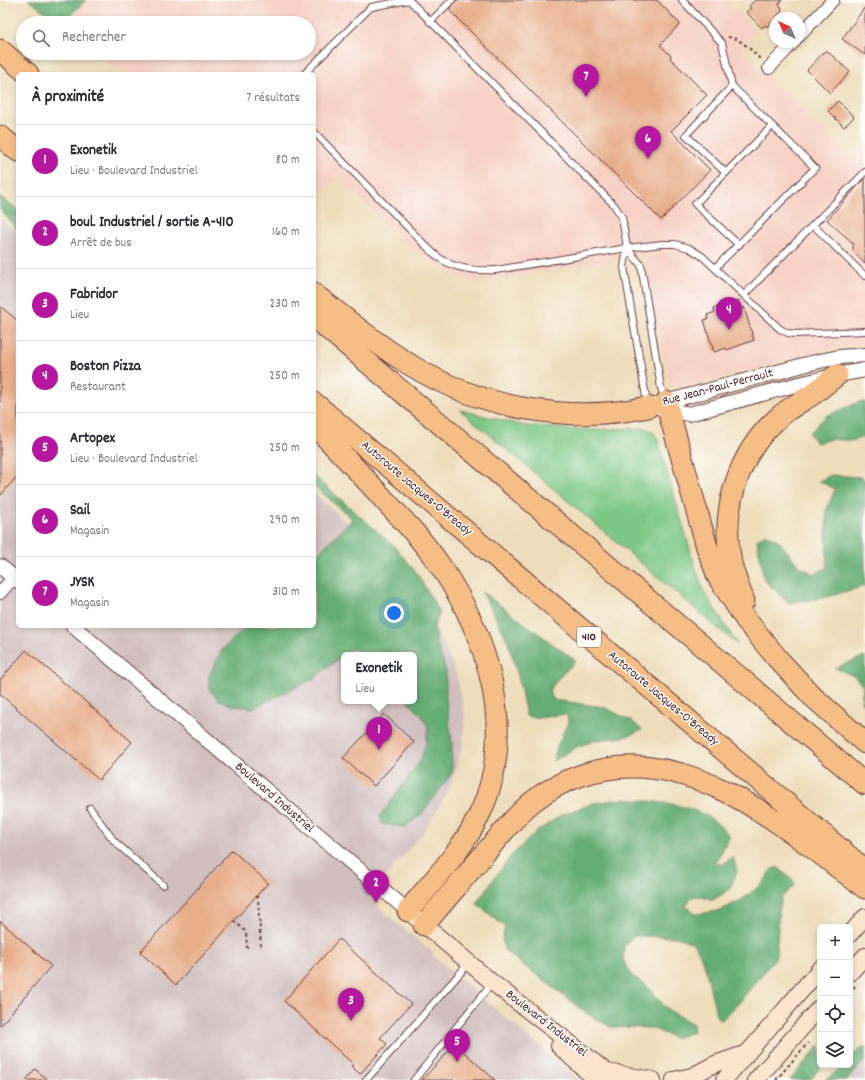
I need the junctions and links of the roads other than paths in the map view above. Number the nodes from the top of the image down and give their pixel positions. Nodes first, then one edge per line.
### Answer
1 (409, 0) edge
2 (452, 0) edge
3 (682, 0) edge
4 (833, 0) edge
5 (430, 22) junction
6 (805, 30) edge
7 (788, 48) edge
8 (0, 50) edge
9 (769, 68) road end
10 (26, 72) edge
11 (306, 72) edge
12 (732, 86) junction
13 (772, 126) junction
14 (316, 134) edge
15 (865, 172) edge
16 (726, 173) junction
17 (813, 226) junction
18 (739, 245) junction
19 (627, 248) junction
20 (715, 268) junction
21 (865, 276) edge
22 (744, 295) junction
23 (316, 296) edge
24 (316, 319) edge
25 (865, 331) edge
26 (865, 355) edge
27 (865, 370) edge
28 (837, 375) junction
29 (316, 405) edge
30 (661, 407) junction
31 (316, 427) edge
32 (0, 566) edge
33 (16, 579) edge
34 (0, 593) edge
35 (75, 628) edge
36 (777, 658) junction
37 (865, 743) edge
38 (865, 784) edge
39 (90, 808) dead end
40 (865, 870) edge
41 (163, 885) dead end
42 (865, 888) edge
43 (408, 911) junction
44 (865, 917) edge
45 (424, 925) junction
46 (853, 931) edge
47 (865, 956) edge
48 (472, 966) junction
49 (853, 970) edge
50 (817, 973) edge
51 (492, 983) junction
52 (817, 1010) edge
53 (749, 1052) junction
54 (607, 1077) edge
55 (366, 1080) edge
56 (414, 1080) edge
57 (653, 1080) edge
58 (674, 1080) edge
59 (724, 1080) edge
60 (756, 1080) edge

1 - 5 lane
1 - 11 lane
2 - 5 lane
3 - 12 lane
4 - 6 street
5 - 19 lane
7 - 9 street
8 - 10 highway
12 - 13 lane
12 - 16 lane
13 - 16 lane
13 - 18 lane
14 - 19 lane
15 - 17 lane
16 - 18 lane
17 - 21 lane
17 - 22 lane
18 - 20 lane
19 - 20 lane
19 - 30 lane
19 - 30 lane
20 - 22 lane
22 - 25 lane
23 - 30 highway
24 - 38 highway
26 - 30 street, Rue Jean-Paul-Perrault
27 - 28 street, Rue Jean-Paul-Perrault
28 - 30 street, Rue Jean-Paul-Perrault
28 - 36 highway
29 - 40 highway, Autoroute Jacques-O'Bready / 410
30 - 36 highway
31 - 43 highway
32 - 33 street
33 - 34 street
35 - 43 street, Boulevard Industriel
36 - 37 highway
39 - 41 lane
42 - 45 highway
43 - 45 main road, Boulevard Industriel
44 - 46 main road
45 - 48 main road, Boulevard Industriel
47 - 49 main road
48 - 51 main road, Boulevard Industriel
48 - 55 lane
50 - 53 main road
51 - 54 main road, Boulevard Industriel
51 - 56 lane
52 - 60 main road
53 - 58 main road
53 - 59 main road
54 - 57 main road

